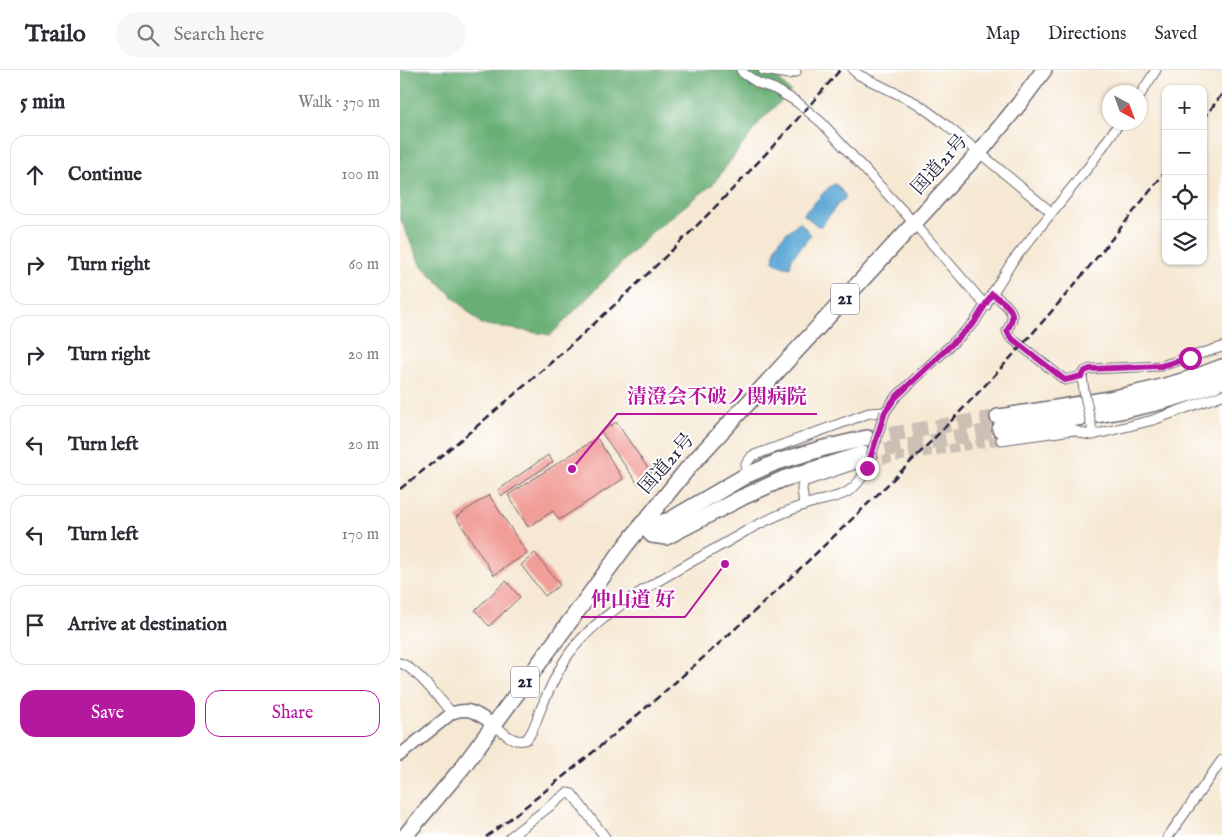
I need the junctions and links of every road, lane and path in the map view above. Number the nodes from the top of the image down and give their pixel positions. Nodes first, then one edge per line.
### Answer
1 (741, 70) edge
2 (763, 70) edge
3 (853, 70) edge
4 (1044, 70) edge
5 (1156, 70) edge
6 (796, 72) dead end
7 (1146, 85) edge
8 (1114, 130) edge
9 (979, 153) junction
10 (1051, 212) junction
11 (914, 223) junction
12 (992, 294) junction
13 (986, 306) junction
14 (1222, 347) edge
15 (1222, 367) edge
16 (1082, 376) junction
17 (1222, 381) edge
18 (1222, 395) edge
19 (885, 412) junction
20 (1000, 429) junction
21 (1093, 434) junction
22 (867, 438) tunnel mouth
23 (862, 462) junction
24 (688, 468) junction
25 (745, 476) junction
26 (696, 503) junction
27 (804, 505) junction
28 (698, 522) junction
29 (642, 524) junction
30 (633, 537) junction
31 (400, 663) edge
32 (452, 713) junction
33 (494, 725) junction
34 (400, 755) edge
35 (1222, 760) edge
36 (404, 837) edge
37 (510, 837) edge
38 (605, 837) edge
39 (1168, 837) edge

1 - 11 street
2 - 6 street
3 - 9 street
4 - 9 highway, 国道21号 / 21
5 - 7 street
8 - 10 street
9 - 10 street
9 - 11 highway, 国道21号 / 21
10 - 12 street
11 - 13 street
11 - 24 highway, 国道21号 / 21
12 - 13 street
12 - 16 street
13 - 19 street
14 - 16 street
15 - 20 highway
16 - 21 street, bridge
17 - 20 highway
18 - 21 street
19 - 23 street, bridge
19 - 25 street
20 - 21 street
22 - 25 highway
23 - 27 street
23 - 27 street
23 - 28 highway
24 - 26 highway
24 - 29 highway, 国道21号 / 21
25 - 26 highway
26 - 29 highway
27 - 33 street
28 - 29 highway
28 - 30 highway
29 - 30 highway, 国道21号 / 21
30 - 33 highway, 国道21号 / 21
31 - 32 street
32 - 33 street
32 - 34 street
33 - 36 highway, 国道21号 / 21
35 - 39 street
37 - 38 street

